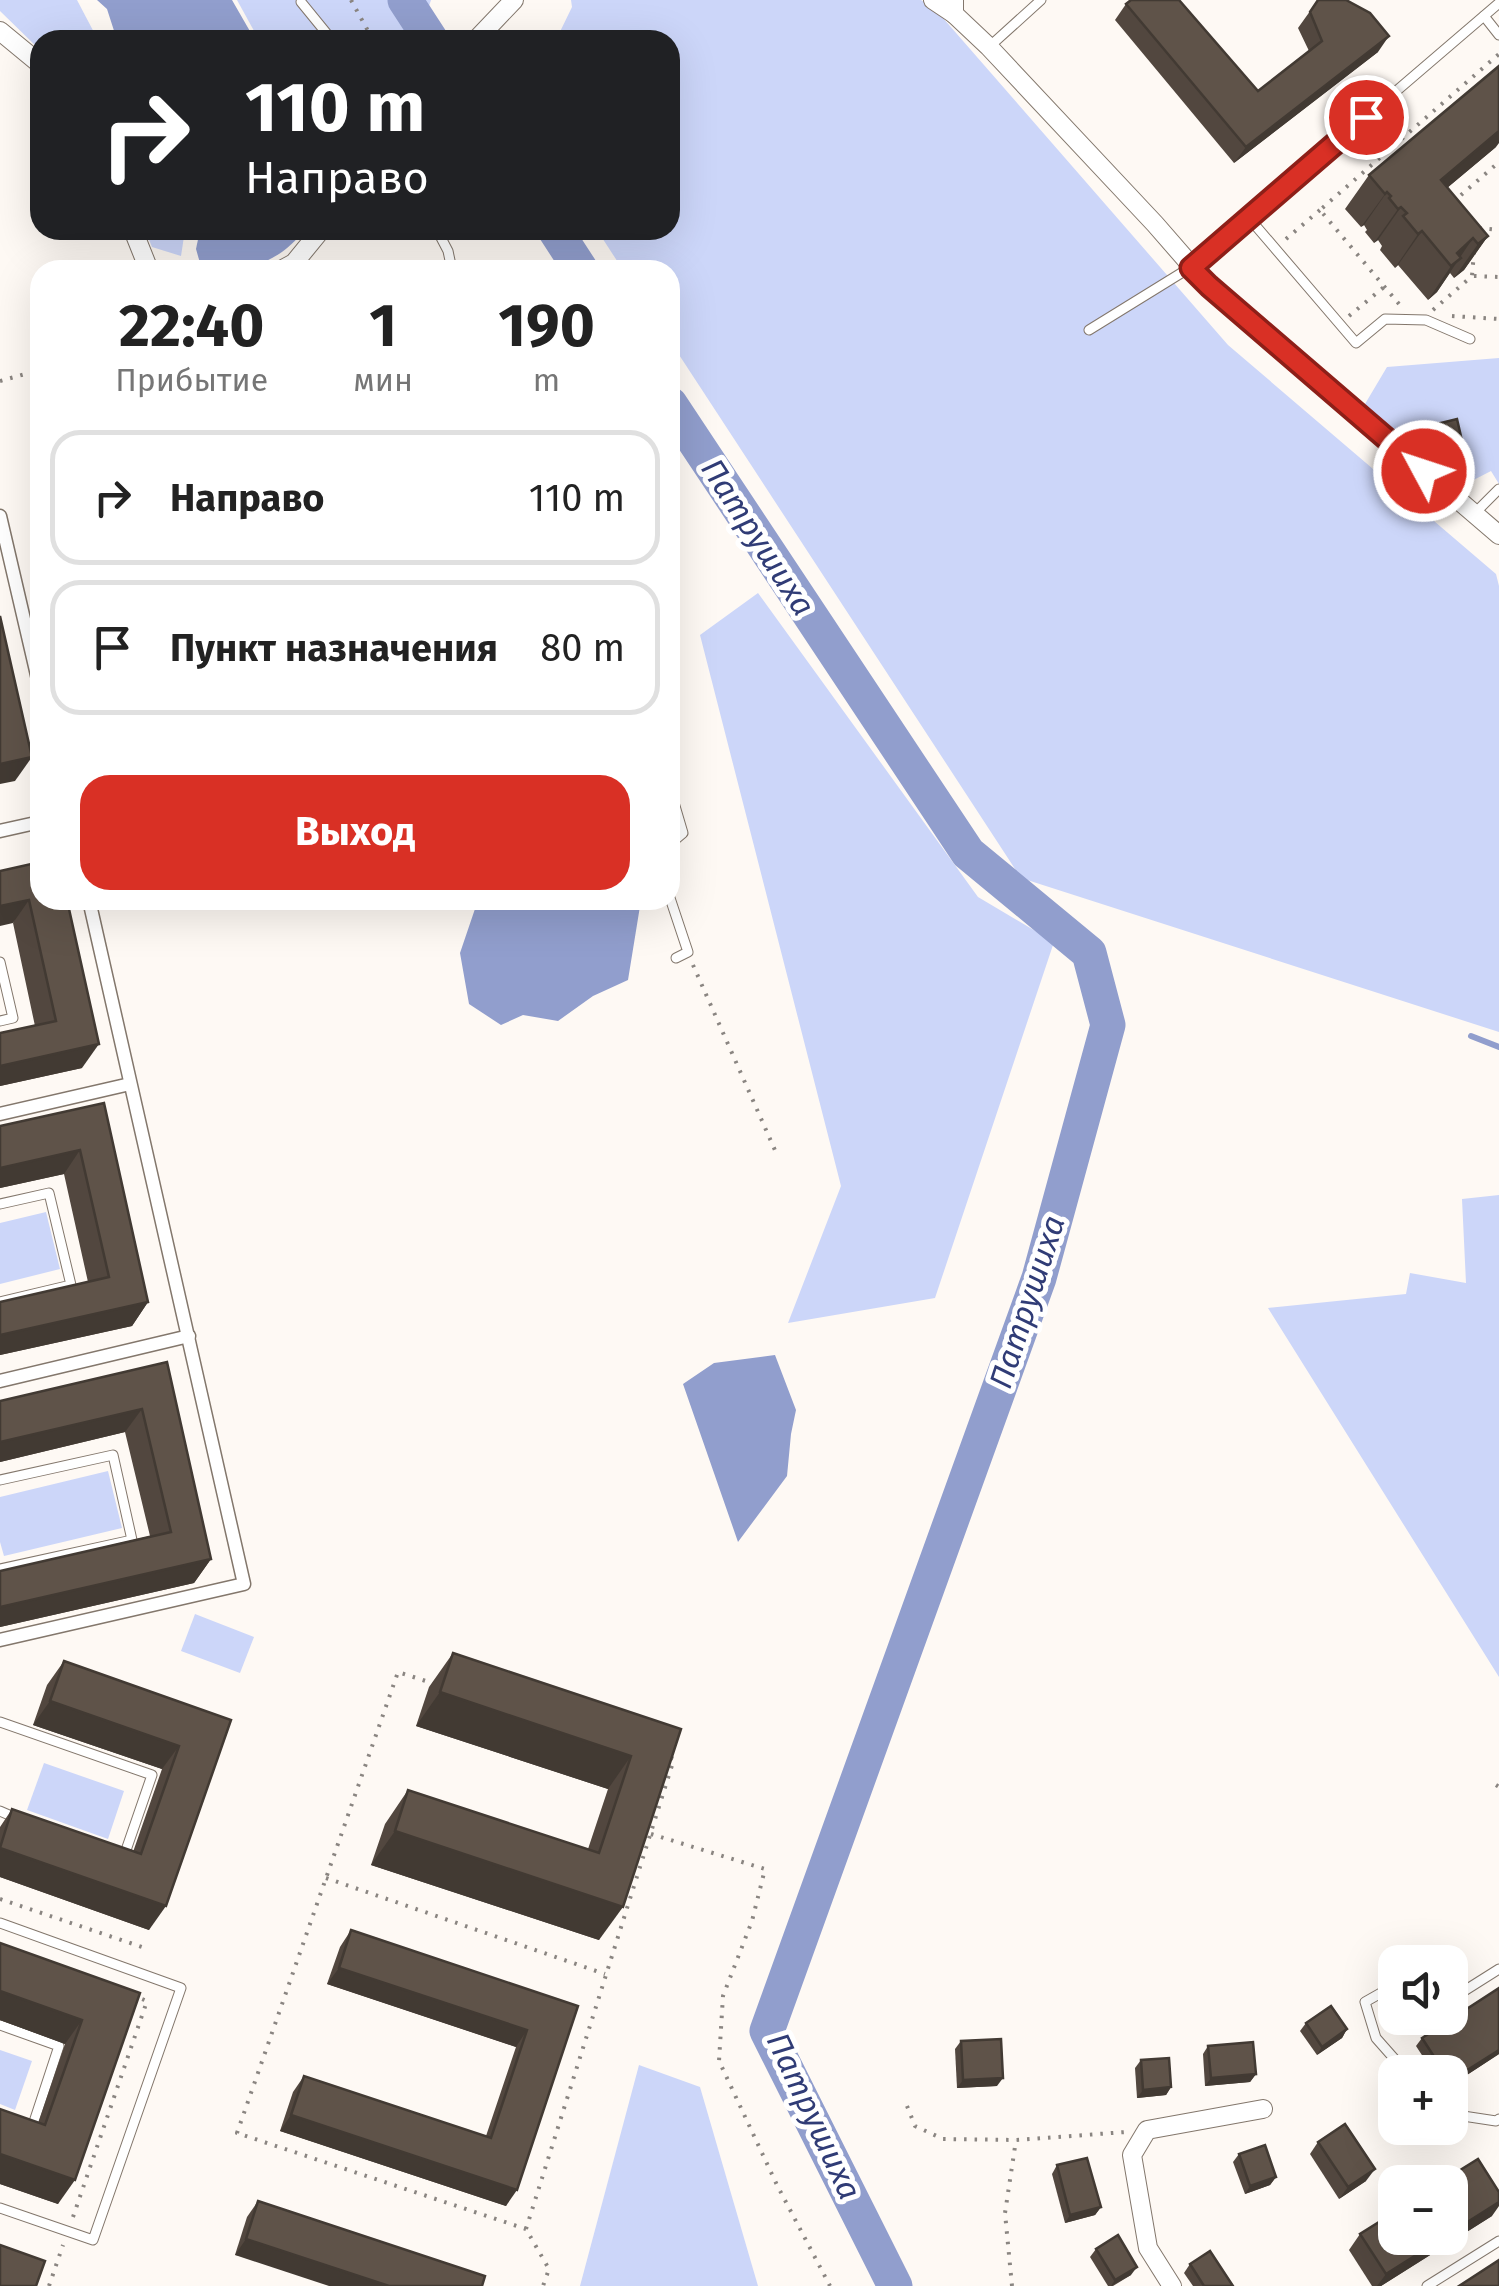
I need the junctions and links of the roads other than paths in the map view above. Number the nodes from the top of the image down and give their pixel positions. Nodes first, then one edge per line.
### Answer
1 (514, 0) edge
2 (933, 0) edge
3 (1041, 0) edge
4 (301, 2) edge
5 (1499, 4) edge
6 (954, 7) edge
7 (1484, 16) junction
8 (324, 30) edge
9 (486, 30) edge
10 (0, 31) edge
11 (1499, 35) edge
12 (989, 47) junction
13 (30, 56) edge
14 (1249, 218) junction
15 (314, 240) edge
16 (297, 260) edge
17 (1191, 268) junction
18 (1089, 330) dead end
19 (1470, 339) dead end
20 (1499, 489) edge
21 (1475, 514) junction
22 (0, 516) edge
23 (1499, 535) edge
24 (4, 551) edge
25 (30, 650) edge
26 (30, 824) edge
27 (0, 831) edge
28 (91, 910) edge
29 (674, 910) edge
30 (676, 958) dead end
31 (0, 962) edge
32 (0, 1021) edge
33 (130, 1084) junction
34 (0, 1114) edge
35 (0, 1204) edge
36 (0, 1302) edge
37 (188, 1336) junction
38 (0, 1381) edge
39 (0, 1480) edge
40 (0, 1570) edge
41 (0, 1640) edge
42 (0, 1722) edge
43 (0, 1811) edge
44 (20, 1820) edge
45 (107, 1850) edge
46 (0, 1924) edge
47 (1499, 1969) edge
48 (1468, 1988) edge
49 (1378, 1995) edge
50 (0, 2026) edge
51 (1391, 2055) edge
52 (1263, 2110) dead end
53 (1468, 2117) edge
54 (1498, 2122) edge
55 (27, 2143) edge
56 (0, 2208) edge
57 (1499, 2242) edge
58 (1172, 2286) edge
59 (1427, 2286) edge

1 - 9 street
2 - 6 street
3 - 12 lane
4 - 8 lane
5 - 7 lane
6 - 12 street
7 - 11 lane
7 - 14 lane
10 - 13 street
12 - 17 street
14 - 17 lane
14 - 19 lane
15 - 16 street
17 - 18 lane
17 - 21 street
20 - 21 lane
21 - 23 street
22 - 24 street
24 - 25 street
26 - 27 street
28 - 33 street
29 - 30 lane
31 - 32 lane
33 - 34 street
33 - 37 street
35 - 36 lane
37 - 38 street
37 - 41 street
39 - 40 lane
42 - 45 lane
43 - 44 lane
46 - 56 lane
47 - 48 lane
49 - 51 lane
50 - 55 lane
52 - 58 street
53 - 54 lane
57 - 59 lane

